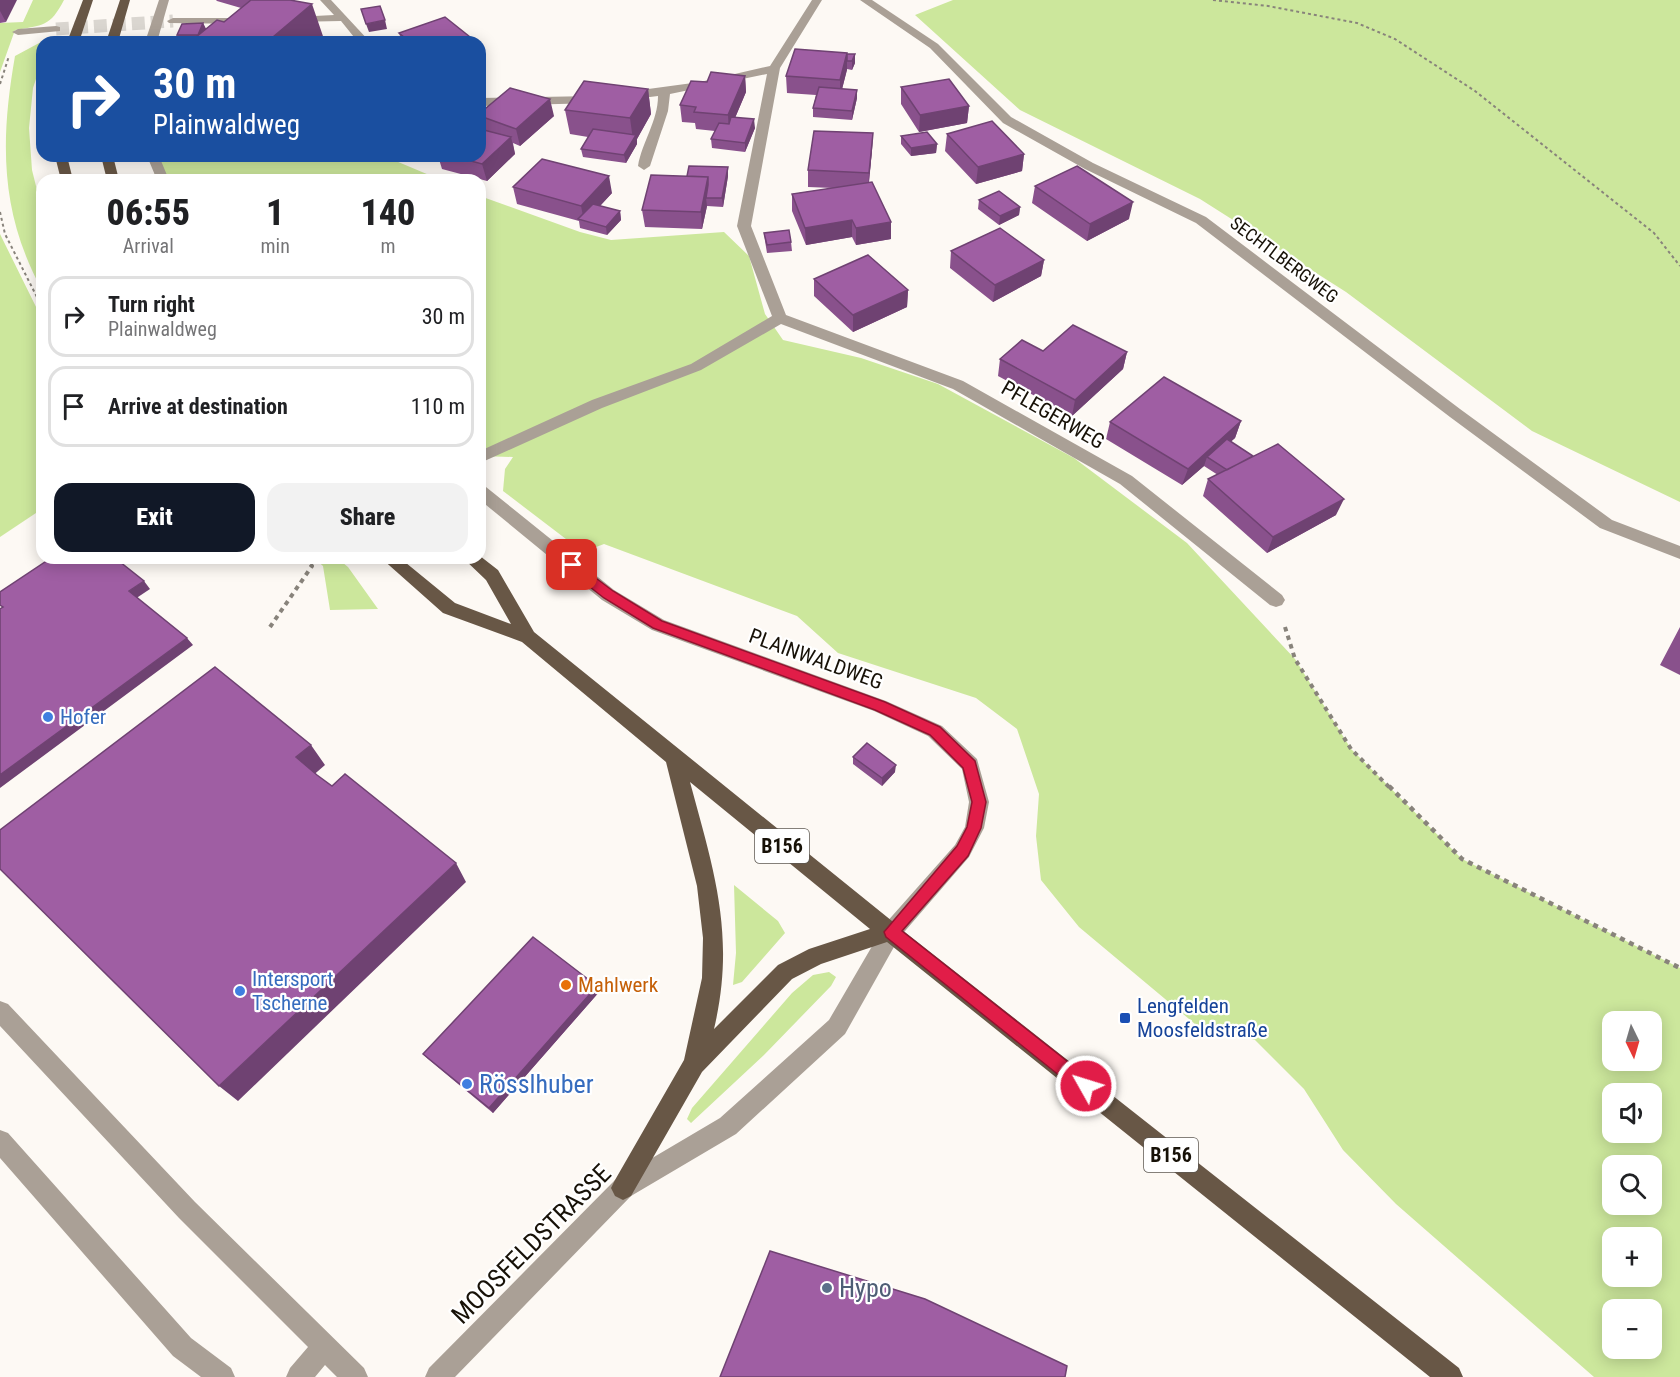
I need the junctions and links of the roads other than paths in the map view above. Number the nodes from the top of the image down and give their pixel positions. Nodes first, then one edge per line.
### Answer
1 (88, 0) edge
2 (125, 0) edge
3 (164, 0) edge
4 (325, 0) edge
5 (817, 0) edge
6 (864, 0) edge
7 (344, 18) junction
8 (173, 21) tunnel mouth
9 (261, 21) edge
10 (283, 21) edge
11 (56, 29) tunnel mouth
12 (18, 32) dead end
13 (75, 36) edge
14 (114, 36) edge
15 (153, 36) edge
16 (359, 36) edge
17 (774, 68) junction
18 (664, 93) junction
19 (486, 102) edge
20 (644, 166) dead end
21 (780, 318) junction
22 (486, 454) edge
23 (486, 496) edge
24 (1680, 554) edge
25 (396, 564) edge
26 (478, 564) edge
27 (1276, 600) road end
28 (528, 638) junction
29 (674, 758) junction
30 (892, 932) junction
31 (0, 1011) edge
32 (694, 1064) junction
33 (0, 1141) edge
34 (623, 1188) junction
35 (324, 1347) junction
36 (222, 1377) edge
37 (299, 1377) edge
38 (355, 1377) edge
39 (438, 1377) edge
40 (1450, 1377) edge

1 - 13 main road
2 - 14 main road
3 - 15 street
4 - 7 street
5 - 17 street
6 - 24 street, SECHTLBERGWEG
7 - 10 street
7 - 16 street
8 - 9 street
11 - 12 street
17 - 18 street
17 - 21 street
18 - 19 street
18 - 20 street
21 - 22 street
21 - 27 street, PFLEGERWEG
23 - 30 street, PLAINWALDWEG
25 - 28 main road, B156
26 - 28 main road, B156
28 - 29 main road, B156
29 - 30 main road, B156
29 - 32 main road
30 - 32 main road
30 - 34 street, MOOSFELDSTRASSE
30 - 40 main road, B156
31 - 35 street
32 - 34 main road
33 - 36 street
34 - 39 street, MOOSFELDSTRASSE
35 - 37 street
35 - 38 street

